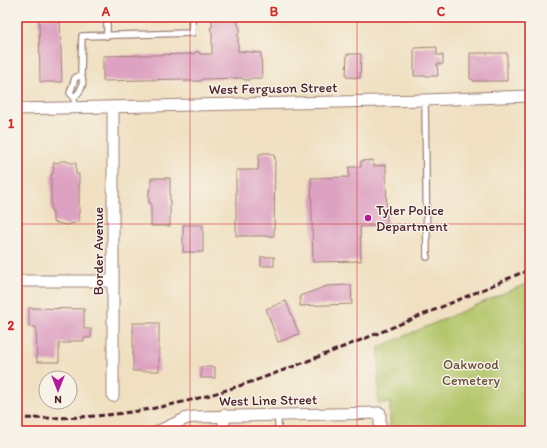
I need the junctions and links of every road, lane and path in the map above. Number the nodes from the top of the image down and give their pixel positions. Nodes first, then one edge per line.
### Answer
1 (107, 17) edge
2 (192, 17) edge
3 (107, 36) junction
4 (82, 75) junction
5 (530, 96) edge
6 (425, 100) junction
7 (74, 102) junction
8 (113, 107) junction
9 (17, 108) edge
10 (427, 257) dead end
11 (17, 281) edge
12 (113, 281) junction
13 (113, 396) dead end
14 (278, 414) junction
15 (224, 416) junction
16 (159, 431) edge
17 (224, 431) edge
18 (278, 431) edge
19 (380, 431) edge

1 - 3 lane
2 - 3 lane
3 - 4 lane
4 - 7 lane
4 - 7 lane
5 - 6 street, West Ferguson Street
6 - 8 street, West Ferguson Street
6 - 10 lane
7 - 8 street, West Ferguson Street
7 - 9 street, West Ferguson Street
8 - 12 street, Border Avenue
11 - 12 street
12 - 13 street, Border Avenue
14 - 15 street, West Line Street
14 - 18 lane
14 - 19 street, West Line Street
15 - 16 street, West Line Street
15 - 17 street

